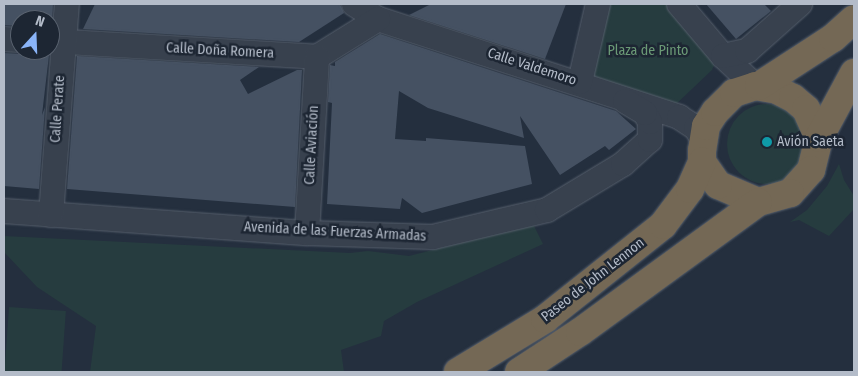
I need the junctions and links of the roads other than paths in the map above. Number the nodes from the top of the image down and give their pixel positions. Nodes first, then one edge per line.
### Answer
1 (67, 4) edge
2 (354, 4) edge
3 (598, 4) edge
4 (680, 4) edge
5 (800, 4) edge
6 (378, 19) junction
7 (854, 19) edge
8 (60, 28) edge
9 (60, 42) edge
10 (723, 56) junction
11 (317, 57) junction
12 (55, 60) edge
13 (854, 73) edge
14 (580, 82) junction
15 (757, 86) junction
16 (625, 101) junction
17 (819, 138) junction
18 (703, 151) junction
19 (758, 202) junction
20 (4, 211) edge
21 (51, 215) junction
22 (306, 233) junction
23 (458, 372) edge
24 (519, 372) edge

1 - 8 street, Calle Perate
2 - 6 street, Calle Valdemoro
3 - 14 street
4 - 10 street
5 - 10 street
6 - 11 street
6 - 14 street, Calle Valdemoro
7 - 15 highway
9 - 11 street, Calle Doña Romera
10 - 15 street
11 - 22 street, Calle Aviación
12 - 21 street, Calle Perate
13 - 17 highway
14 - 16 street, Calle Valdemoro
15 - 17 highway
15 - 18 highway
16 - 18 street, Calle Valdemoro
16 - 22 street, Avenida de las Fuerzas Armadas
17 - 19 highway
18 - 19 highway
18 - 23 highway, Paseo de John Lennon
19 - 24 highway
20 - 21 street, Avenida de las Fuerzas Armadas
21 - 22 street, Avenida de las Fuerzas Armadas

